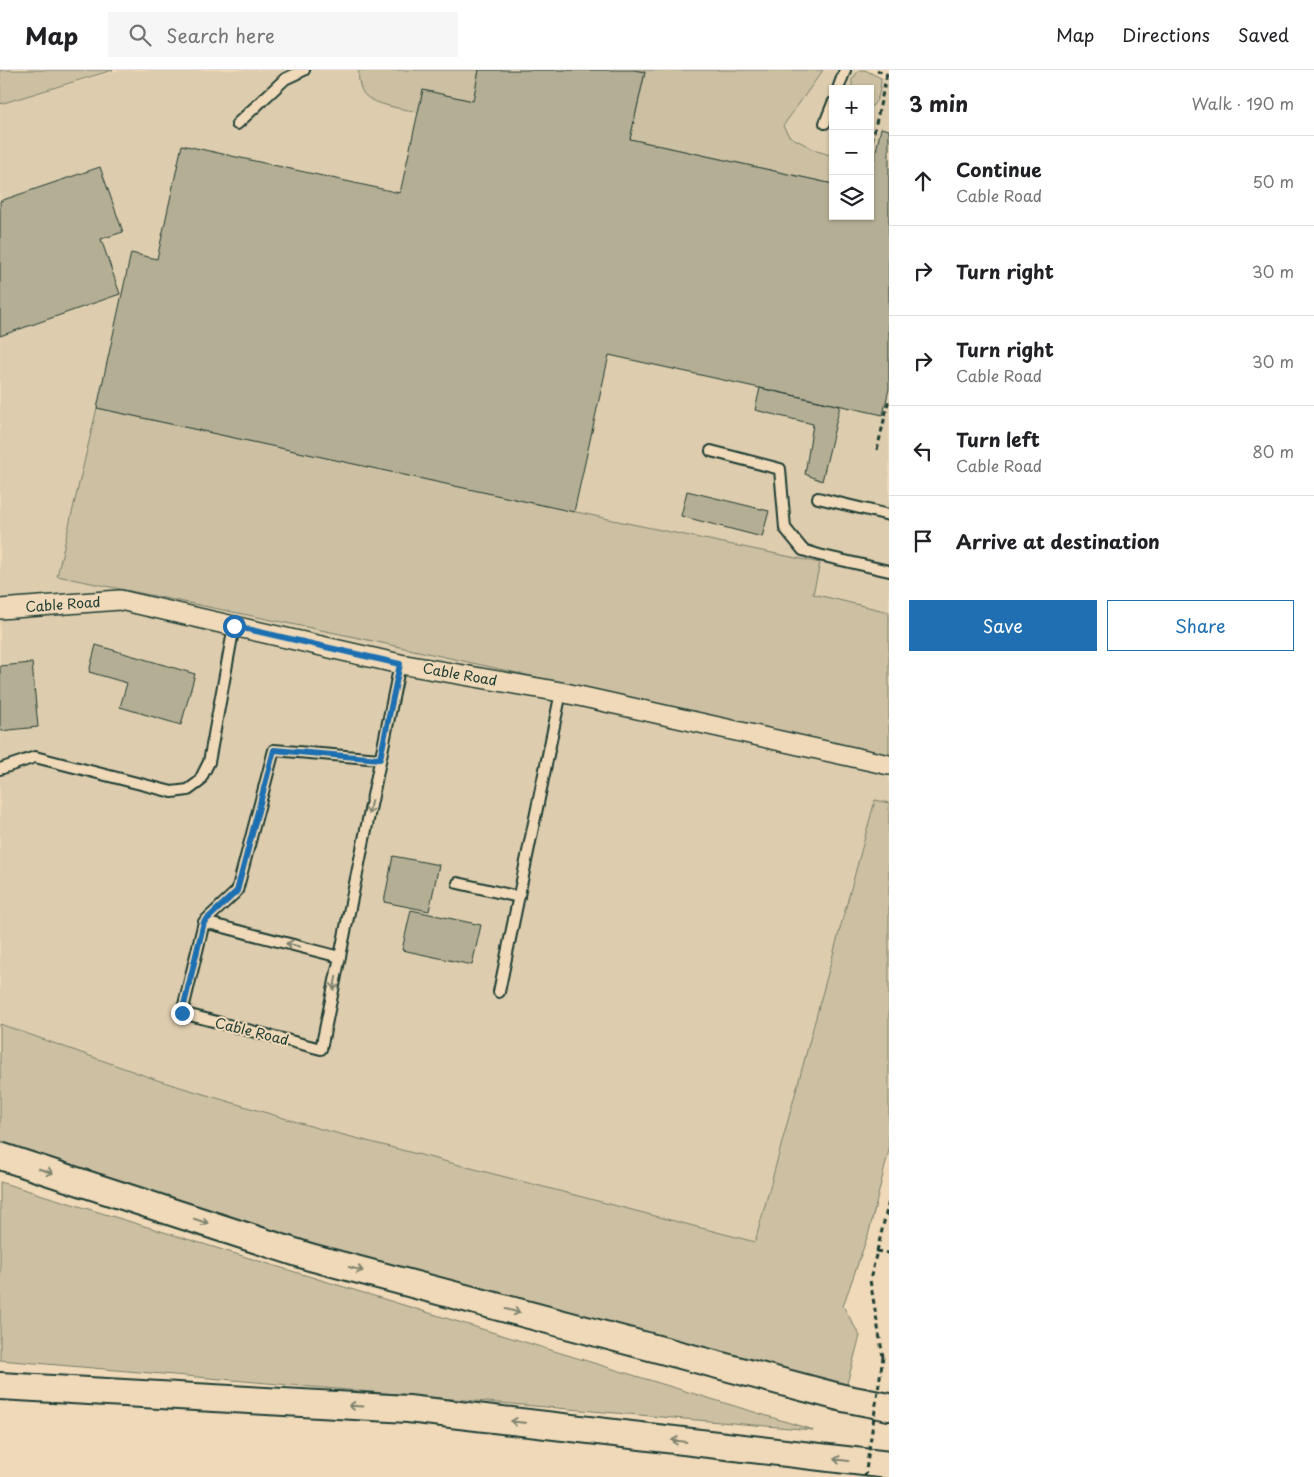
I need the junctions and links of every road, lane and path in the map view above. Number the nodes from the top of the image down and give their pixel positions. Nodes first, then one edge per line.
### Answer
1 (304, 70) edge
2 (845, 70) edge
3 (877, 70) edge
4 (888, 75) edge
5 (839, 85) edge
6 (829, 113) edge
7 (825, 123) dead end
8 (238, 124) dead end
9 (874, 133) edge
10 (889, 400) edge
11 (877, 450) dead end
12 (711, 451) dead end
13 (818, 498) dead end
14 (889, 515) edge
15 (889, 571) edge
16 (0, 609) edge
17 (234, 626) junction
18 (400, 664) junction
19 (561, 692) junction
20 (380, 759) junction
21 (889, 765) edge
22 (0, 770) edge
23 (458, 883) dead end
24 (519, 897) junction
25 (204, 922) junction
26 (340, 957) junction
27 (499, 992) dead end
28 (0, 1156) edge
29 (889, 1201) edge
30 (876, 1251) junction
31 (889, 1253) edge
32 (0, 1386) edge
33 (889, 1407) edge
34 (889, 1465) edge
35 (865, 1477) edge

1 - 8 lane
2 - 5 lane
3 - 4 path
4 - 9 path
6 - 7 lane
10 - 11 path
12 - 15 lane
13 - 14 lane
16 - 17 street, Cable Road
17 - 18 street, Cable Road
17 - 22 lane
18 - 19 street, Cable Road
18 - 20 lane, Cable Road
19 - 21 street, Cable Road
19 - 24 lane
20 - 25 lane
20 -> 26 lane, Cable Road
23 - 24 lane
24 - 27 lane
26 -> 25 lane
26 -> 25 lane, Cable Road
28 -> 33 main road
29 - 30 path
30 - 31 path
30 - 35 path, bridge
34 -> 32 main road

